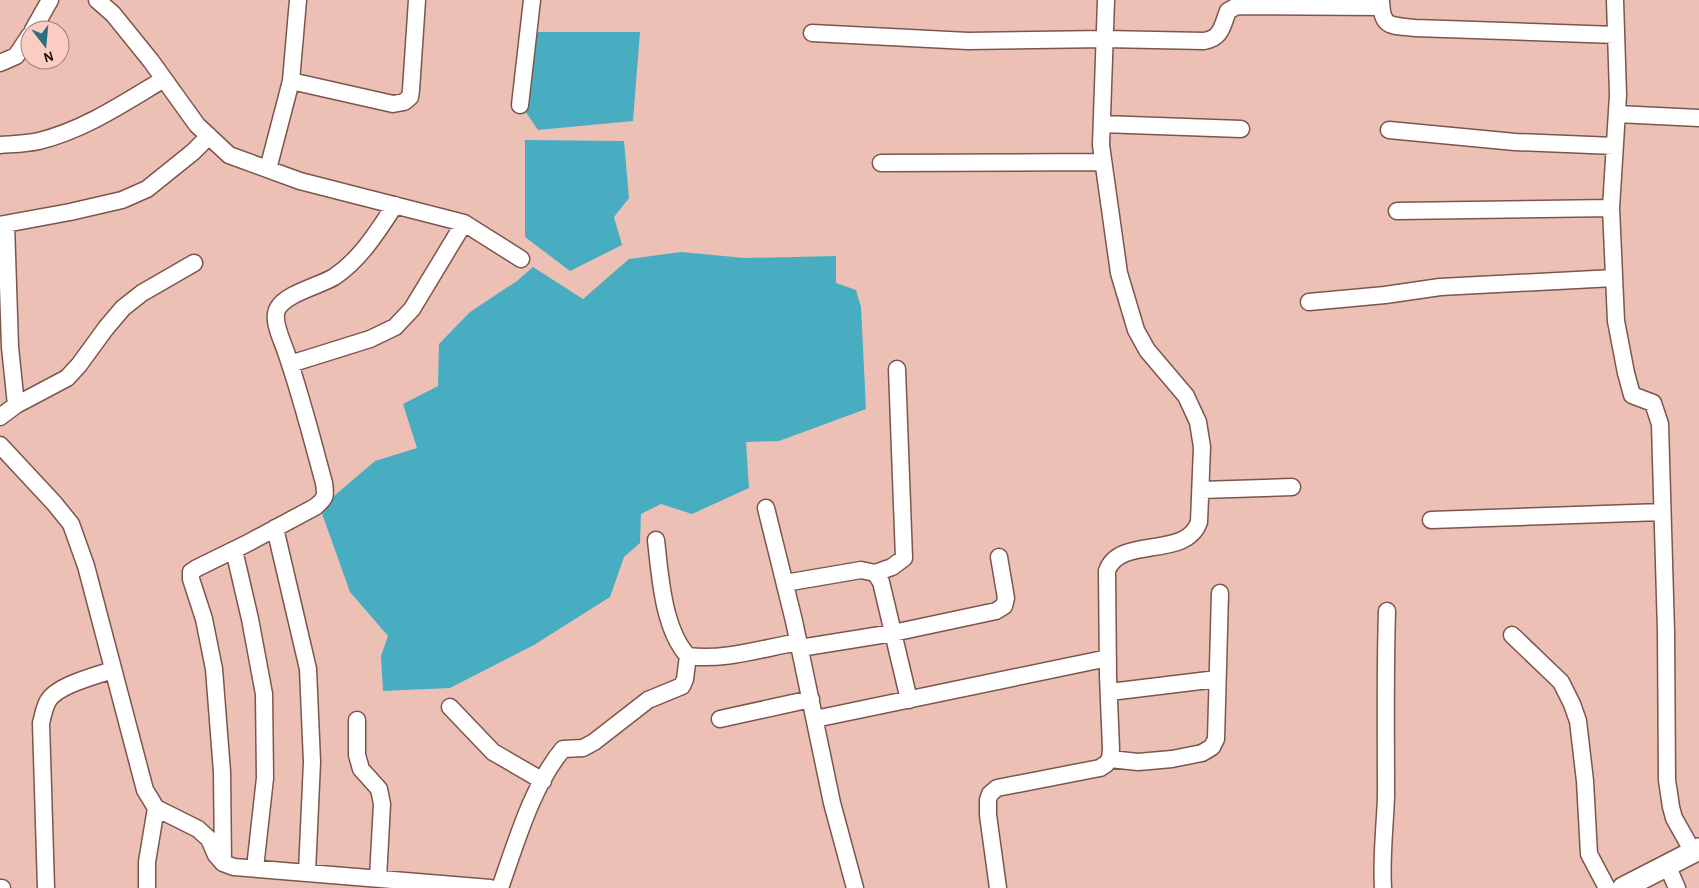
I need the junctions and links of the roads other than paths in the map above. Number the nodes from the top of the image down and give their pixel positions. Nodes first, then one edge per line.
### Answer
1 (50, 0) edge
2 (97, 0) edge
3 (298, 0) edge
4 (417, 0) edge
5 (532, 0) edge
6 (1106, 0) edge
7 (1614, 0) edge
8 (1381, 3) edge
9 (1228, 5) edge
10 (39, 20) edge
11 (812, 33) dead end
12 (1616, 35) junction
13 (1105, 39) junction
14 (20, 50) edge
15 (0, 63) edge
16 (164, 79) junction
17 (291, 81) junction
18 (520, 105) dead end
19 (1617, 114) junction
20 (1699, 118) edge
21 (1102, 124) junction
22 (1241, 129) dead end
23 (1389, 130) dead end
24 (209, 136) junction
25 (0, 145) edge
26 (1615, 146) junction
27 (1103, 162) junction
28 (881, 163) dead end
29 (268, 169) junction
30 (395, 205) junction
31 (1611, 208) junction
32 (1397, 211) dead end
33 (464, 223) junction
34 (3, 225) edge
35 (521, 260) dead end
36 (194, 262) dead end
37 (1614, 278) junction
38 (1309, 302) dead end
39 (290, 364) junction
40 (897, 369) dead end
41 (16, 405) junction
42 (0, 417) edge
43 (0, 445) edge
44 (1292, 487) dead end
45 (1201, 490) junction
46 (766, 508) dead end
47 (1662, 512) junction
48 (1431, 520) dead end
49 (275, 528) junction
50 (656, 540) dead end
51 (234, 550) junction
52 (999, 557) dead end
53 (875, 573) junction
54 (785, 584) junction
55 (1220, 592) dead end
56 (1388, 611) dead end
57 (892, 633) junction
58 (1512, 635) dead end
59 (800, 645) junction
60 (688, 656) junction
61 (1108, 658) junction
62 (112, 670) junction
63 (1217, 679) junction
64 (1110, 692) junction
65 (810, 699) junction
66 (910, 700) junction
67 (450, 707) dead end
68 (720, 719) dead end
69 (815, 719) junction
70 (357, 720) dead end
71 (1110, 759) junction
72 (543, 781) junction
73 (156, 808) junction
74 (1696, 850) edge
75 (224, 863) junction
76 (1667, 865) junction
77 (256, 868) junction
78 (307, 872) junction
79 (378, 878) junction
80 (443, 886) edge
81 (46, 888) edge
82 (147, 888) edge
83 (490, 888) edge
84 (500, 888) edge
85 (855, 888) edge
86 (998, 888) edge
87 (1382, 888) edge
88 (1607, 888) edge
89 (1623, 888) edge
90 (1677, 888) edge

1 - 10 street
2 - 16 street
3 - 17 street
4 - 17 street
5 - 18 street
6 - 13 street
7 - 12 street
8 - 9 street
8 - 12 street
9 - 13 street
11 - 13 street
12 - 19 street
13 - 21 street
14 - 15 street
16 - 24 street
16 - 25 street
17 - 29 street
19 - 20 street
19 - 26 street
21 - 22 street
21 - 27 street
23 - 26 street
24 - 29 street
24 - 34 street
26 - 31 street
27 - 28 street
27 - 45 street
29 - 30 street
30 - 33 street
30 - 39 street
31 - 32 street
31 - 37 street
33 - 35 street
33 - 39 street
34 - 41 street
36 - 41 street
37 - 38 street
37 - 47 street
39 - 49 street
40 - 53 street
41 - 42 street
43 - 62 street
44 - 45 street
45 - 61 street
46 - 54 street
47 - 48 street
47 - 74 street
49 - 51 street
49 - 78 street
50 - 60 street
51 - 75 street
51 - 77 street
52 - 57 street
53 - 54 street
53 - 57 street
54 - 59 street
55 - 63 street
56 - 87 street
57 - 59 street
57 - 66 street
58 - 88 street
59 - 60 street
59 - 65 street
60 - 72 street
61 - 64 street
61 - 66 street
62 - 73 street
62 - 81 street
63 - 64 street
63 - 71 street
64 - 71 street
65 - 68 street
65 - 69 street
66 - 69 street
67 - 72 street
69 - 85 street
70 - 79 street
71 - 86 street
72 - 84 street
73 - 75 street
73 - 82 street
74 - 76 main road
75 - 77 street
76 - 89 main road
76 - 90 street
77 - 78 street
78 - 79 street
79 - 80 street
80 - 83 street

